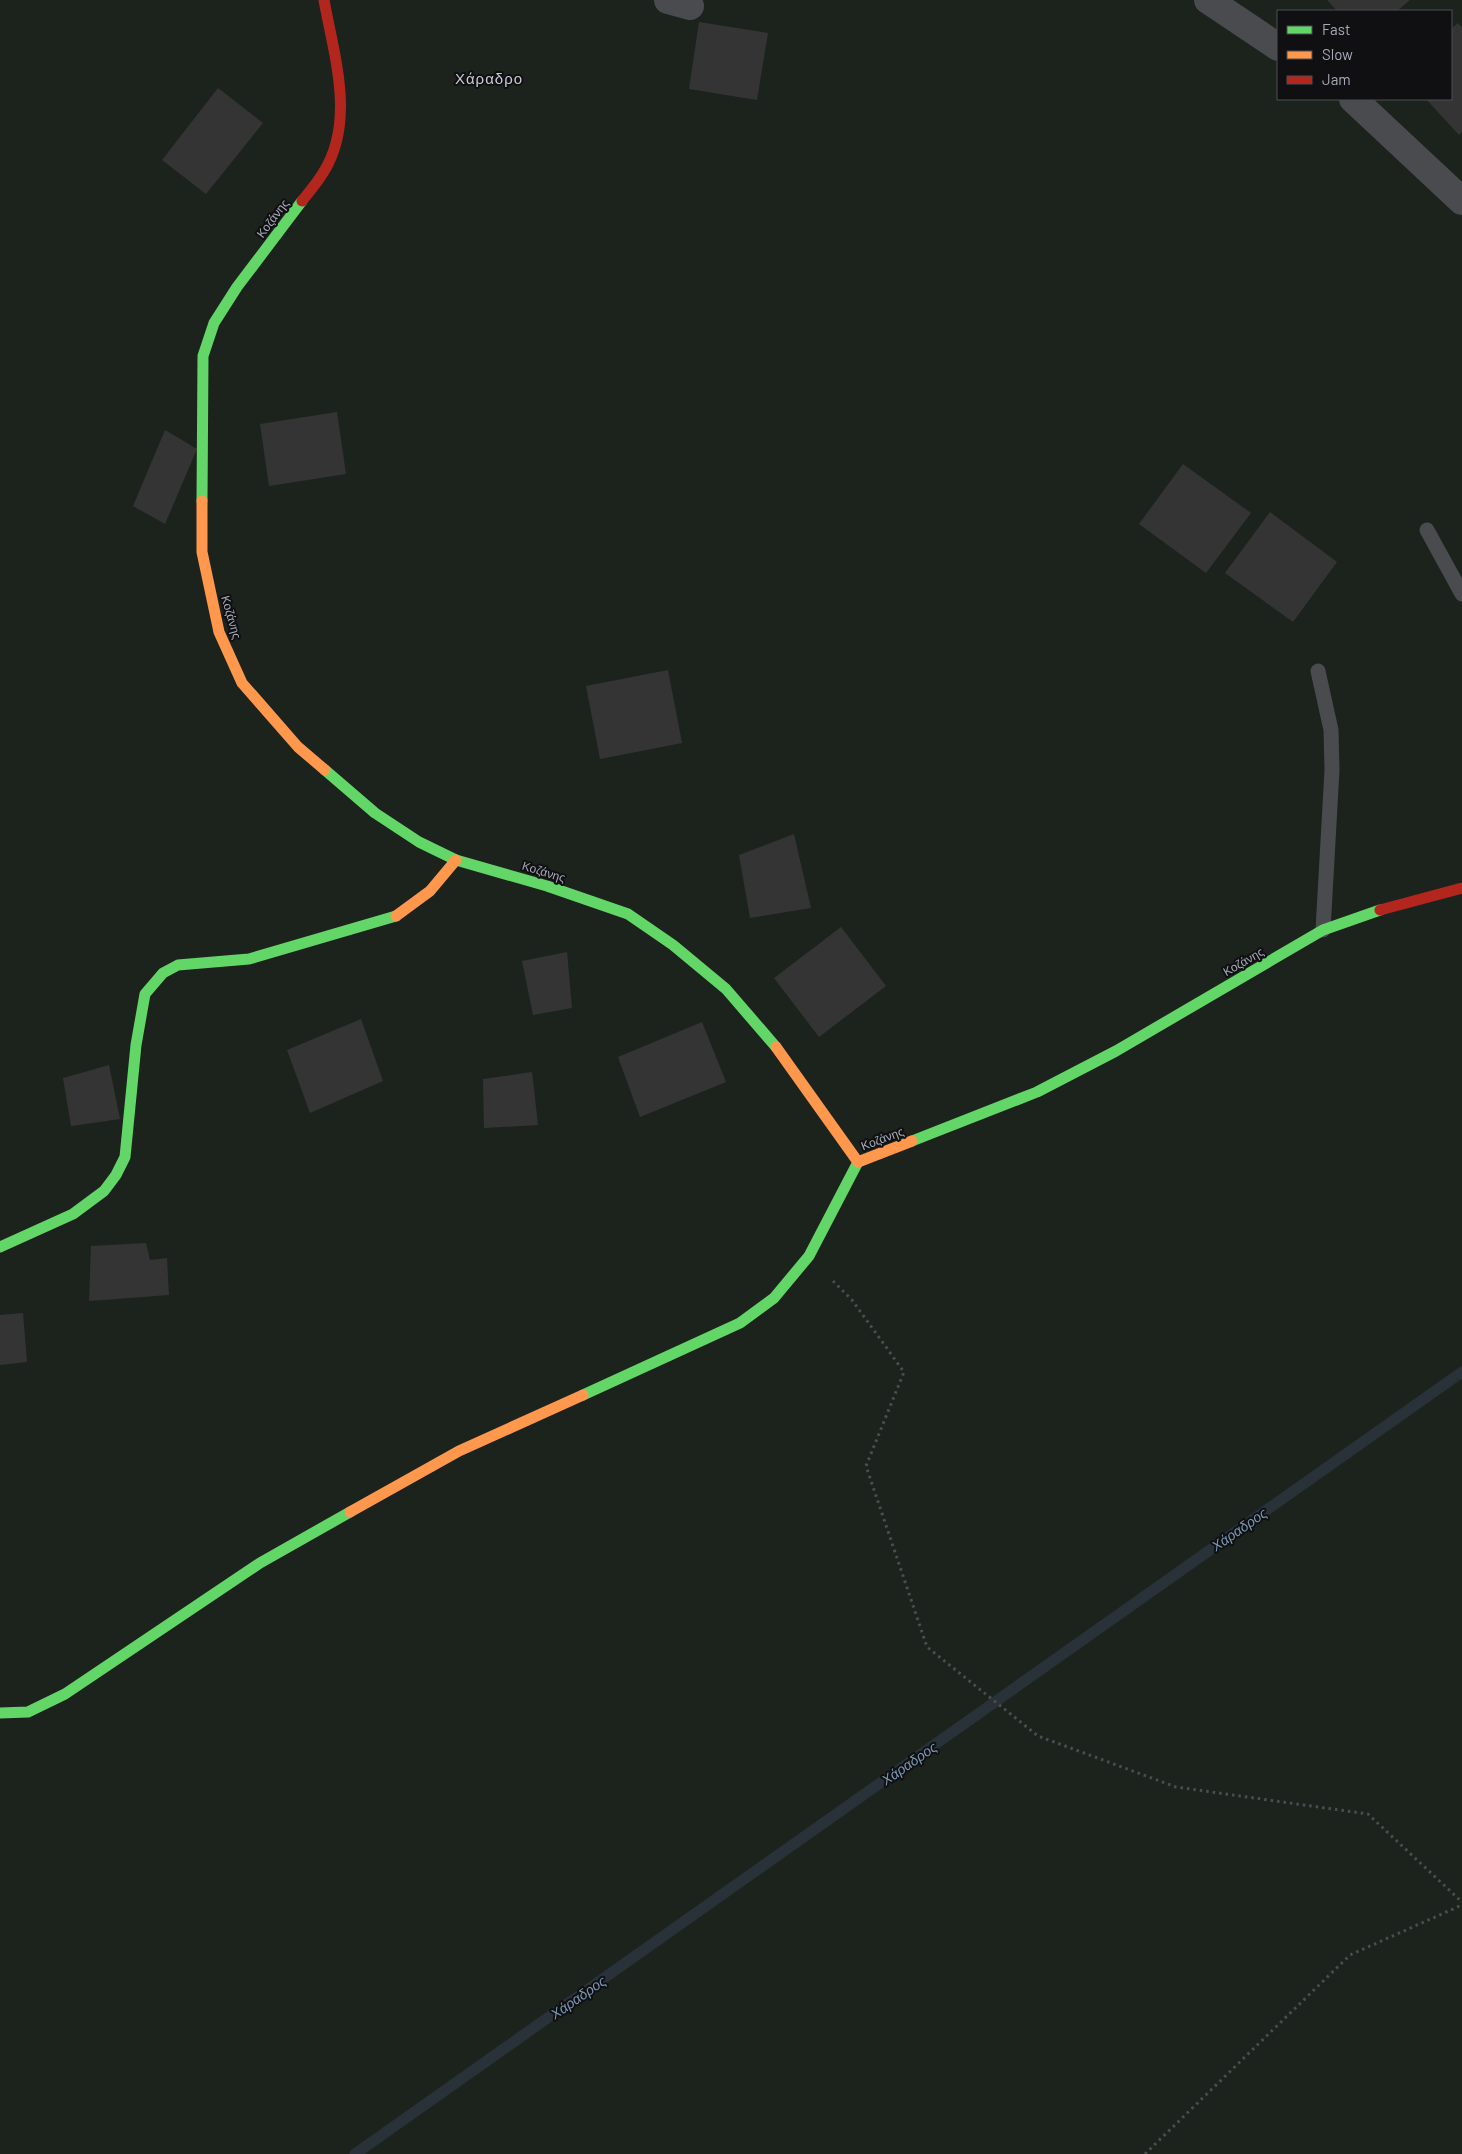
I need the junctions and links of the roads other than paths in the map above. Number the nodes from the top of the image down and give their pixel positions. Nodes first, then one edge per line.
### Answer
1 (324, 0) edge
2 (1208, 0) edge
3 (1277, 46) edge
4 (1354, 100) edge
5 (1462, 201) edge
6 (1427, 530) dead end
7 (1462, 594) edge
8 (1318, 671) dead end
9 (456, 860) junction
10 (1462, 888) edge
11 (1323, 930) junction
12 (858, 1162) junction
13 (0, 1247) edge
14 (0, 1713) edge

1 - 9 street, Κοζάνης
2 - 3 street
4 - 5 street
6 - 7 lane
8 - 11 lane
9 - 12 street, Κοζάνης
9 - 13 street
10 - 11 street, Κοζάνης
11 - 12 street, Κοζάνης
12 - 14 street

